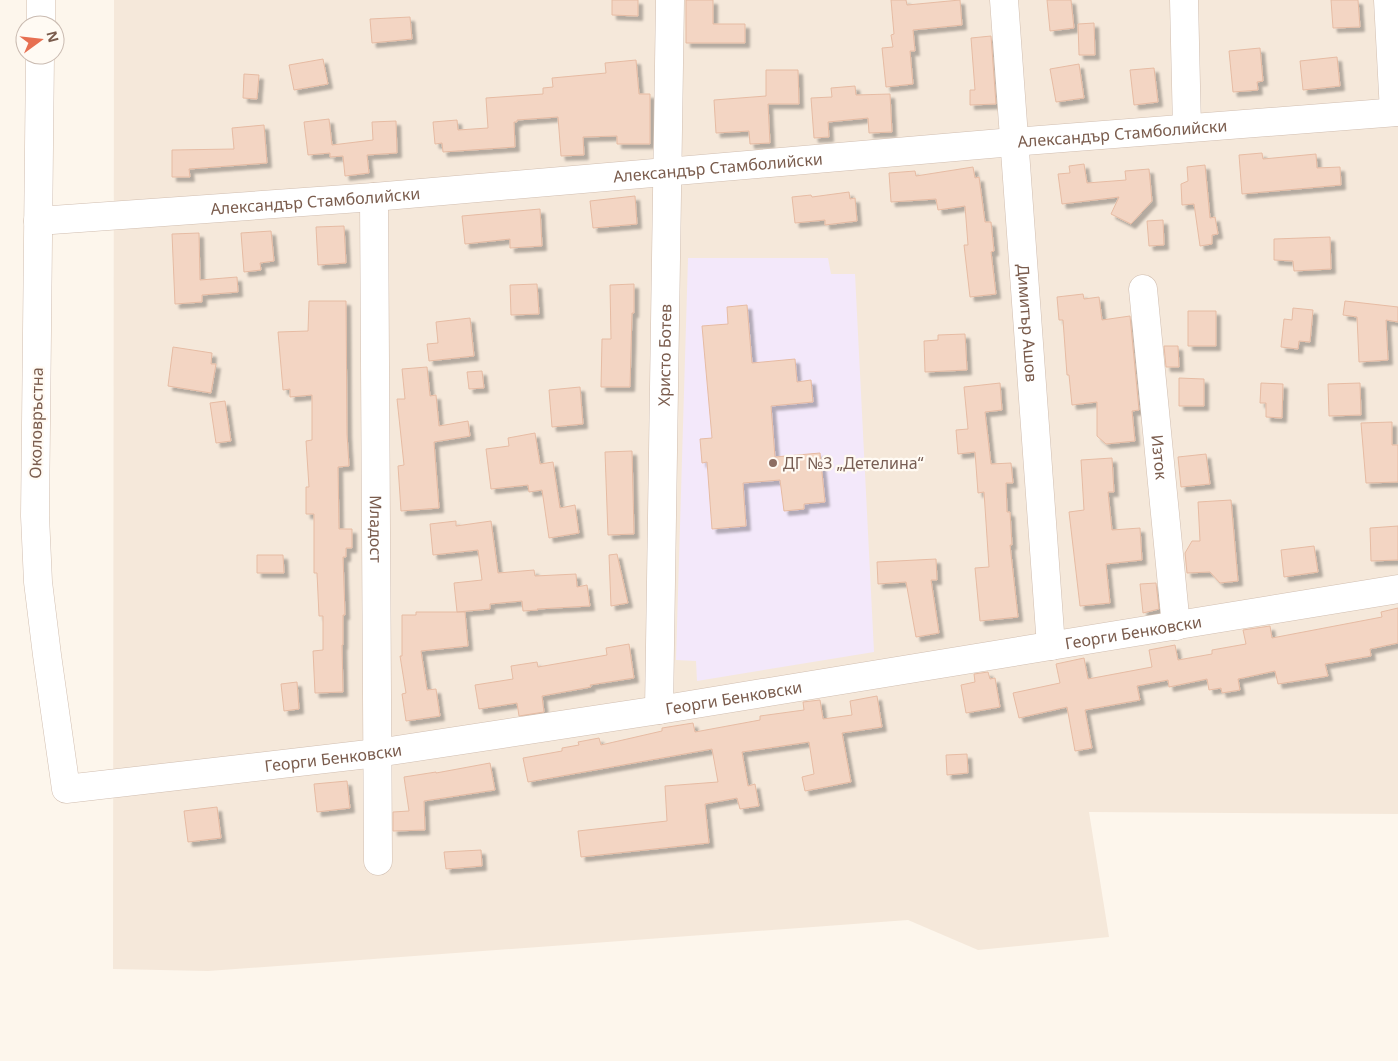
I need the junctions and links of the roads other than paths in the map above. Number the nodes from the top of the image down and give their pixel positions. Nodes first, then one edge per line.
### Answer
1 (41, 0) edge
2 (670, 0) edge
3 (1004, 0) edge
4 (1184, 0) edge
5 (1388, 0) edge
6 (41, 15) edge
7 (40, 65) edge
8 (1396, 112) edge
9 (1187, 128) junction
10 (1013, 142) junction
11 (667, 172) junction
12 (374, 197) junction
13 (38, 221) junction
14 (1143, 289) dead end
15 (1398, 589) edge
16 (1176, 626) junction
17 (1051, 646) junction
18 (659, 710) junction
19 (377, 753) junction
20 (66, 789) joint
21 (378, 861) dead end

1 - 6 street
2 - 11 street, Христо Ботев
3 - 10 street, Димитър Ашов
4 - 9 street
5 - 8 street
7 - 13 street, Околовръстна
8 - 9 street, Александър Стамболийски
9 - 10 street, Александър Стамболийски
10 - 11 street, Александър Стамболийски
10 - 17 street, Димитър Ашов
11 - 12 street, Александър Стамболийски
11 - 18 street, Христо Ботев
12 - 13 street, Александър Стамболийски
12 - 19 street, Младост
13 - 20 street, Околовръстна
14 - 16 street, Изток
15 - 16 street, Георги Бенковски
16 - 17 street, Георги Бенковски
17 - 18 street, Георги Бенковски
18 - 19 street, Георги Бенковски
19 - 20 street, Георги Бенковски
19 - 21 street, Младост

